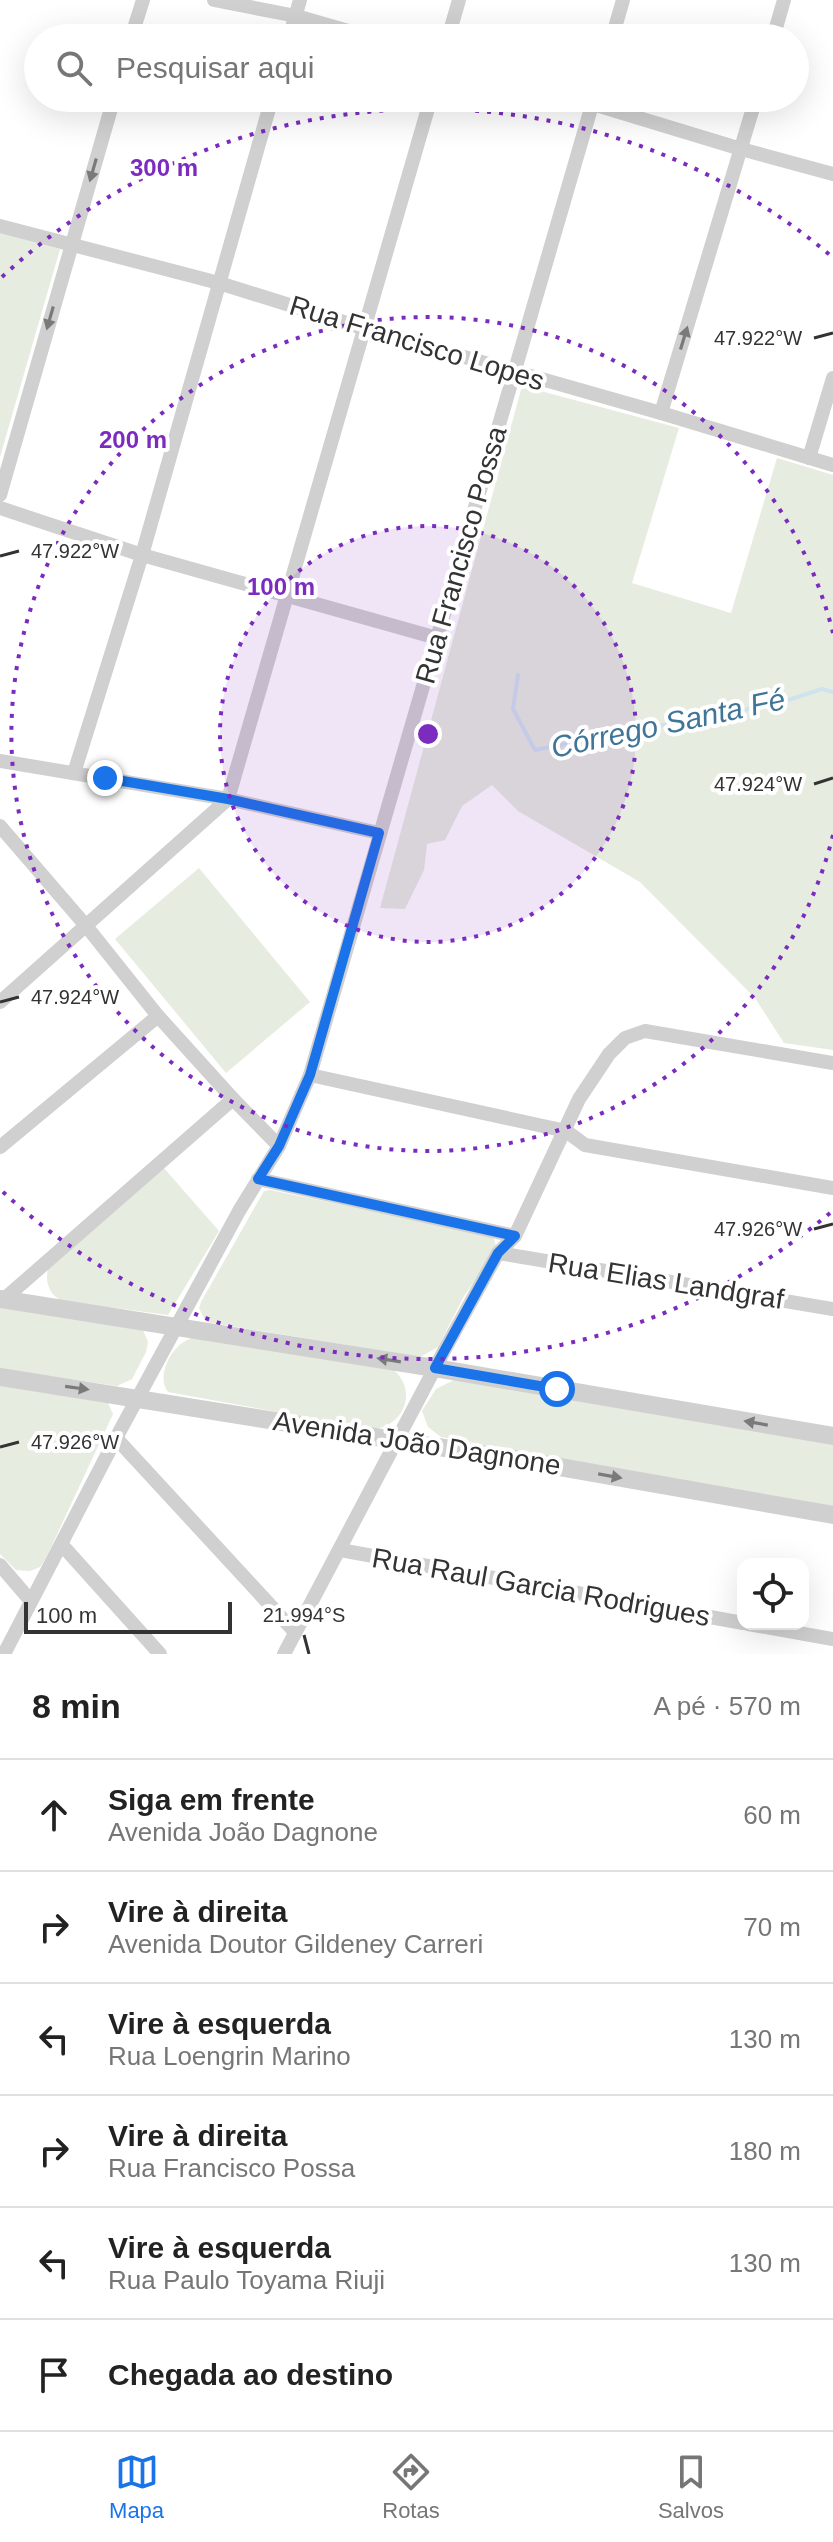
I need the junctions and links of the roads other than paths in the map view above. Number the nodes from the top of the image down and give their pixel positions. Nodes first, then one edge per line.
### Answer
1 (143, 0) edge
2 (214, 0) edge
3 (300, 0) edge
4 (459, 0) edge
5 (623, 0) edge
6 (784, 0) edge
7 (296, 16) junction
8 (135, 24) edge
9 (293, 24) edge
10 (324, 24) edge
11 (452, 24) edge
12 (616, 24) edge
13 (777, 24) edge
14 (110, 112) edge
15 (268, 112) edge
16 (427, 112) edge
17 (591, 112) edge
18 (628, 112) edge
19 (752, 112) edge
20 (741, 149) junction
21 (833, 174) edge
22 (0, 226) edge
23 (72, 243) junction
24 (219, 283) junction
25 (366, 329) junction
26 (514, 373) junction
27 (833, 378) edge
28 (661, 413) junction
29 (809, 458) junction
30 (833, 465) edge
31 (0, 495) edge
32 (0, 508) edge
33 (142, 555) junction
34 (289, 595) junction
35 (437, 638) junction
36 (0, 761) edge
37 (74, 773) junction
38 (228, 799) junction
39 (0, 826) edge
40 (379, 833) junction
41 (13, 842) junction
42 (0, 853) edge
43 (87, 927) junction
44 (0, 1002) edge
45 (158, 1016) junction
46 (833, 1063) edge
47 (310, 1075) junction
48 (233, 1099) junction
49 (566, 1131) junction
50 (279, 1146) junction
51 (0, 1147) edge
52 (258, 1179) junction
53 (833, 1188) edge
54 (515, 1236) junction
55 (498, 1253) junction
56 (2, 1300) edge
57 (833, 1309) edge
58 (178, 1326) junction
59 (435, 1368) junction
60 (0, 1377) edge
61 (139, 1397) junction
62 (833, 1436) edge
63 (116, 1438) junction
64 (398, 1440) junction
65 (833, 1515) edge
66 (62, 1545) junction
67 (340, 1550) junction
68 (0, 1565) edge
69 (30, 1600) junction
70 (737, 1622) edge
71 (781, 1630) edge
72 (294, 1631) junction
73 (833, 1639) edge
74 (7, 1653) edge
75 (160, 1654) edge
76 (284, 1654) edge

1 - 8 street
2 - 7 street
3 - 7 street
4 - 11 street
5 - 12 street
6 - 13 street
7 - 9 street
7 - 10 street
14 -> 23 street
15 - 24 street
16 - 25 street
17 - 26 street, Rua Francisco Possa
18 - 20 street
19 - 20 street
20 - 21 street
28 -> 20 street
22 - 23 street, Rua Francisco Lopes
23 - 24 street, Rua Francisco Lopes
23 -> 31 street
24 - 25 street, Rua Francisco Lopes
24 - 33 street
25 - 26 street, Rua Francisco Lopes
25 - 34 street
26 - 28 street, Rua Francisco Lopes
26 - 35 street, Rua Francisco Possa
27 - 29 street
28 - 29 street, Rua Francisco Lopes
29 - 30 street, Rua Francisco Lopes
32 - 33 street
33 - 34 street
33 - 37 street
34 - 35 street
34 - 38 street
35 - 40 street, Rua Francisco Possa
36 - 37 street
37 - 38 street
38 - 40 street
38 - 43 street
39 - 41 street
40 - 47 street, Rua Francisco Possa
41 - 42 street
41 - 43 street
43 - 44 street
43 - 45 street
45 - 48 street
45 - 51 street
46 - 49 street
47 - 49 street
47 - 50 street, Rua Francisco Possa
48 - 50 street
48 - 56 street
49 - 53 street
49 - 54 street
50 - 52 street, Rua Francisco Possa
52 - 54 street
52 - 58 street, Rua Francisco Possa
54 - 55 street
55 - 57 street, Rua Elias Landgraf
55 - 59 street
56 - 58 street
59 -> 58 street
58 - 61 street, Rua Francisco Possa
62 -> 59 street
59 - 64 street
60 -> 61 street, Avenida João Dagnone
61 - 63 street, Rua Francisco Possa
61 - 64 street, Avenida João Dagnone
63 - 66 street, Rua Francisco Possa
63 - 72 street
64 -> 65 street, Avenida João Dagnone
64 - 67 street
66 - 69 street, Rua Francisco Possa
66 - 75 street
67 - 70 street, Rua Raul Garcia Rodrigues
67 - 72 street
68 - 69 street
69 - 74 street, Rua Francisco Possa
71 - 73 street, Rua Raul Garcia Rodrigues
72 - 76 street

